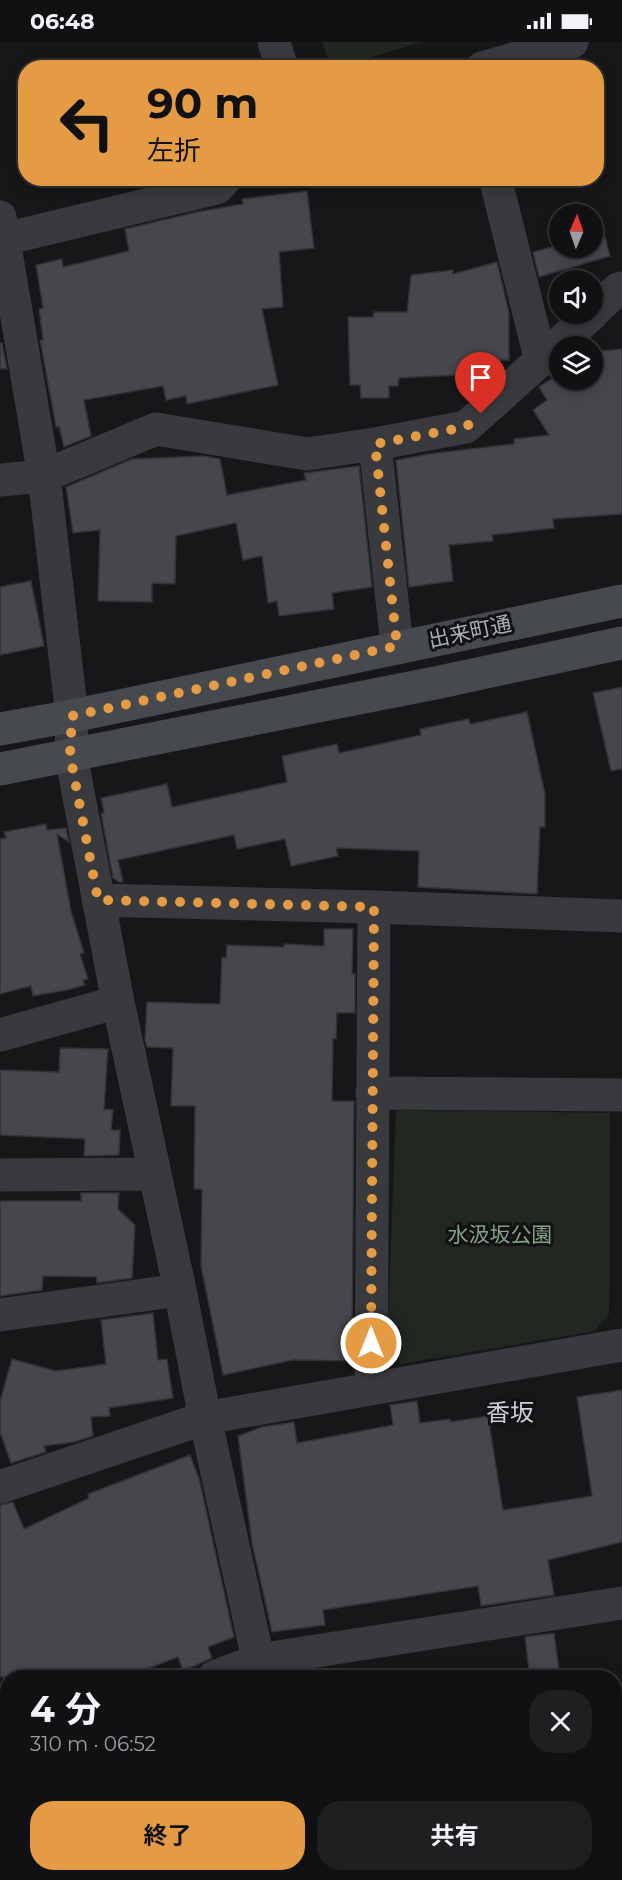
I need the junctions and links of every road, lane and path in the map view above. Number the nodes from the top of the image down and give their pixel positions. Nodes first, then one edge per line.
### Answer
1 (274, 42) edge
2 (572, 42) edge
3 (280, 60) edge
4 (510, 60) edge
5 (219, 186) edge
6 (497, 186) edge
7 (2, 228) edge
8 (622, 288) edge
9 (603, 303) edge
10 (580, 324) edge
11 (541, 361) junction
12 (375, 444) junction
13 (44, 476) junction
14 (0, 480) edge
15 (622, 601) edge
16 (622, 643) edge
17 (397, 646) junction
18 (72, 716) junction
19 (0, 729) edge
20 (70, 755) junction
21 (7, 767) edge
22 (98, 900) junction
23 (374, 907) junction
24 (622, 916) edge
25 (118, 1002) junction
26 (0, 1035) edge
27 (372, 1093) junction
28 (622, 1095) edge
29 (0, 1174) edge
30 (155, 1174) junction
31 (180, 1290) junction
32 (0, 1315) edge
33 (622, 1345) edge
34 (371, 1389) junction
35 (205, 1418) junction
36 (0, 1487) edge
37 (622, 1603) edge
38 (260, 1669) edge

1 - 3 street
2 - 4 street
5 - 7 street
6 - 11 street
7 - 13 street
8 - 9 street
10 - 11 street
11 - 12 street
12 - 13 street
12 - 17 street
13 - 14 street
13 - 18 street
15 - 17 main road, 出来町通
16 - 20 main road, 出来町通
17 - 18 main road, 出来町通
18 - 19 main road, 出来町通
18 - 20 street
20 - 21 main road, 出来町通
20 - 22 street
22 - 23 street
22 - 25 street
23 - 24 street
23 - 27 street
25 - 26 street
25 - 30 street
27 - 28 street
27 - 34 street
29 - 30 street
30 - 31 street
31 - 32 street
31 - 35 street
33 - 34 street
34 - 35 street
35 - 36 street
35 - 38 street
37 - 38 street

